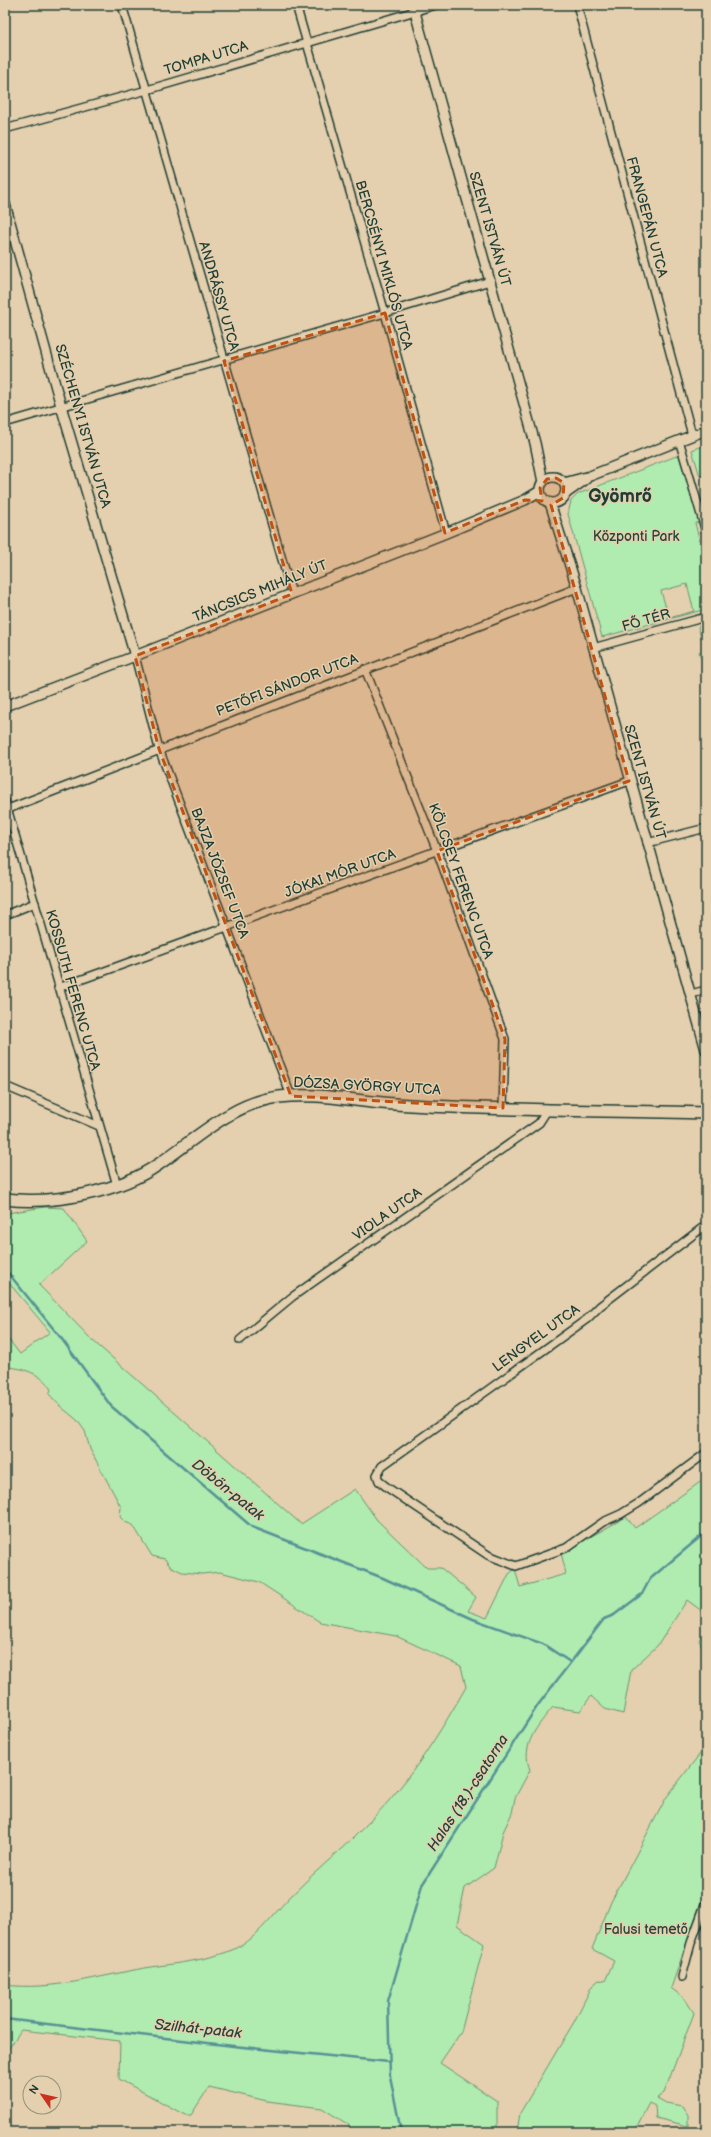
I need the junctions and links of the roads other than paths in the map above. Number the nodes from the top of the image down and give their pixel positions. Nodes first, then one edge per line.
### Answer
1 (122, 5) edge
2 (296, 5) edge
3 (436, 5) edge
4 (577, 5) edge
5 (414, 8) edge
6 (307, 42) junction
7 (147, 90) junction
8 (5, 129) edge
9 (5, 204) edge
10 (490, 281) junction
11 (386, 313) junction
12 (224, 361) junction
13 (61, 406) junction
14 (5, 423) edge
15 (706, 430) edge
16 (692, 435) junction
17 (680, 440) junction
18 (539, 460) junction
19 (590, 476) junction
20 (553, 477) junction
21 (564, 483) junction
22 (544, 494) junction
23 (563, 498) junction
24 (558, 522) junction
25 (706, 532) edge
26 (446, 533) junction
27 (577, 588) junction
28 (292, 594) junction
29 (706, 617) edge
30 (593, 648) junction
31 (135, 656) junction
32 (365, 669) junction
33 (5, 706) edge
34 (159, 749) junction
35 (630, 781) junction
36 (5, 801) edge
37 (8, 809) junction
38 (706, 828) edge
39 (647, 843) junction
40 (437, 851) junction
41 (35, 903) junction
42 (5, 915) edge
43 (227, 927) junction
44 (58, 988) junction
45 (706, 990) edge
46 (691, 994) junction
47 (706, 1050) edge
48 (5, 1086) edge
49 (291, 1096) junction
50 (503, 1108) junction
51 (548, 1109) junction
52 (706, 1113) edge
53 (99, 1126) junction
54 (117, 1185) junction
55 (5, 1199) edge
56 (706, 1226) edge
57 (240, 1340) dead end
58 (706, 1453) edge
59 (706, 1902) edge
60 (682, 1976) dead end

1 - 7 street, ANDRÁSSY UTCA
2 - 6 street, BERCSÉNYI MIKLÓS UTCA
3 - 5 street, TOMPA UTCA
4 - 16 street, FRANGEPÁN UTCA
5 - 6 street, TOMPA UTCA
5 - 10 street, SZENT ISTVÁN ÚT
6 - 7 street, TOMPA UTCA
6 - 11 street, BERCSÉNYI MIKLÓS UTCA
7 - 8 street, TOMPA UTCA
7 - 12 street, ANDRÁSSY UTCA
9 - 13 street, SZÉCHENYI ISTVÁN UTCA
10 - 11 street
10 - 18 street, SZENT ISTVÁN ÚT
11 - 12 street
11 - 26 street, BERCSÉNYI MIKLÓS UTCA
12 - 13 street
12 - 28 street, ANDRÁSSY UTCA
13 - 14 street
13 - 31 street, SZÉCHENYI ISTVÁN UTCA
15 - 16 street
16 - 17 street
17 - 19 street
17 - 25 street
18 - 20 street, SZENT ISTVÁN ÚT
18 - 22 street, SZENT ISTVÁN ÚT
19 - 21 street
19 - 23 street
20 - 21 street
20 - 22 street, TÁNCSICS MIHÁLY ÚT
21 - 23 street, SZENT ISTVÁN ÚT
22 - 23 street
22 - 24 street, SZENT ISTVÁN ÚT
22 - 26 street, TÁNCSICS MIHÁLY ÚT
23 - 24 street, SZENT ISTVÁN ÚT
24 - 27 street, SZENT ISTVÁN ÚT
26 - 28 street, TÁNCSICS MIHÁLY ÚT
27 - 30 street, SZENT ISTVÁN ÚT
27 - 32 street, PETŐFI SÁNDOR UTCA
28 - 31 street, TÁNCSICS MIHÁLY ÚT
29 - 30 street, FŐ TÉR
30 - 35 street, SZENT ISTVÁN ÚT
31 - 33 street, TÁNCSICS MIHÁLY ÚT
31 - 34 street, BAJZA JÓZSEF UTCA
32 - 34 street, PETŐFI SÁNDOR UTCA
32 - 40 street, KÖLCSEY FERENC UTCA
34 - 37 street, PETŐFI SÁNDOR UTCA
34 - 43 street, BAJZA JÓZSEF UTCA
35 - 39 street, SZENT ISTVÁN ÚT
35 - 40 street, JÓKAI MÓR UTCA
36 - 37 street, KOSSUTH FERENC UTCA
37 - 41 street, KOSSUTH FERENC UTCA
38 - 39 street
39 - 46 street, SZENT ISTVÁN ÚT
40 - 43 street, JÓKAI MÓR UTCA
40 - 50 street, KÖLCSEY FERENC UTCA
41 - 42 street
41 - 44 street, KOSSUTH FERENC UTCA
43 - 44 street, JÓKAI MÓR UTCA
43 - 49 street, BAJZA JÓZSEF UTCA
44 - 53 street, KOSSUTH FERENC UTCA
45 - 46 street
46 - 47 street, SZENT ISTVÁN ÚT
48 - 53 street
49 - 50 main road, DÓZSA GYÖRGY UTCA
49 - 54 main road, DÓZSA GYÖRGY UTCA
50 - 51 main road, DÓZSA GYÖRGY UTCA
51 - 52 main road, DÓZSA GYÖRGY UTCA
51 - 57 street, VIOLA UTCA
53 - 54 street, KOSSUTH FERENC UTCA
54 - 55 main road, DÓZSA GYÖRGY UTCA
56 - 58 street, LENGYEL UTCA
59 - 60 street

